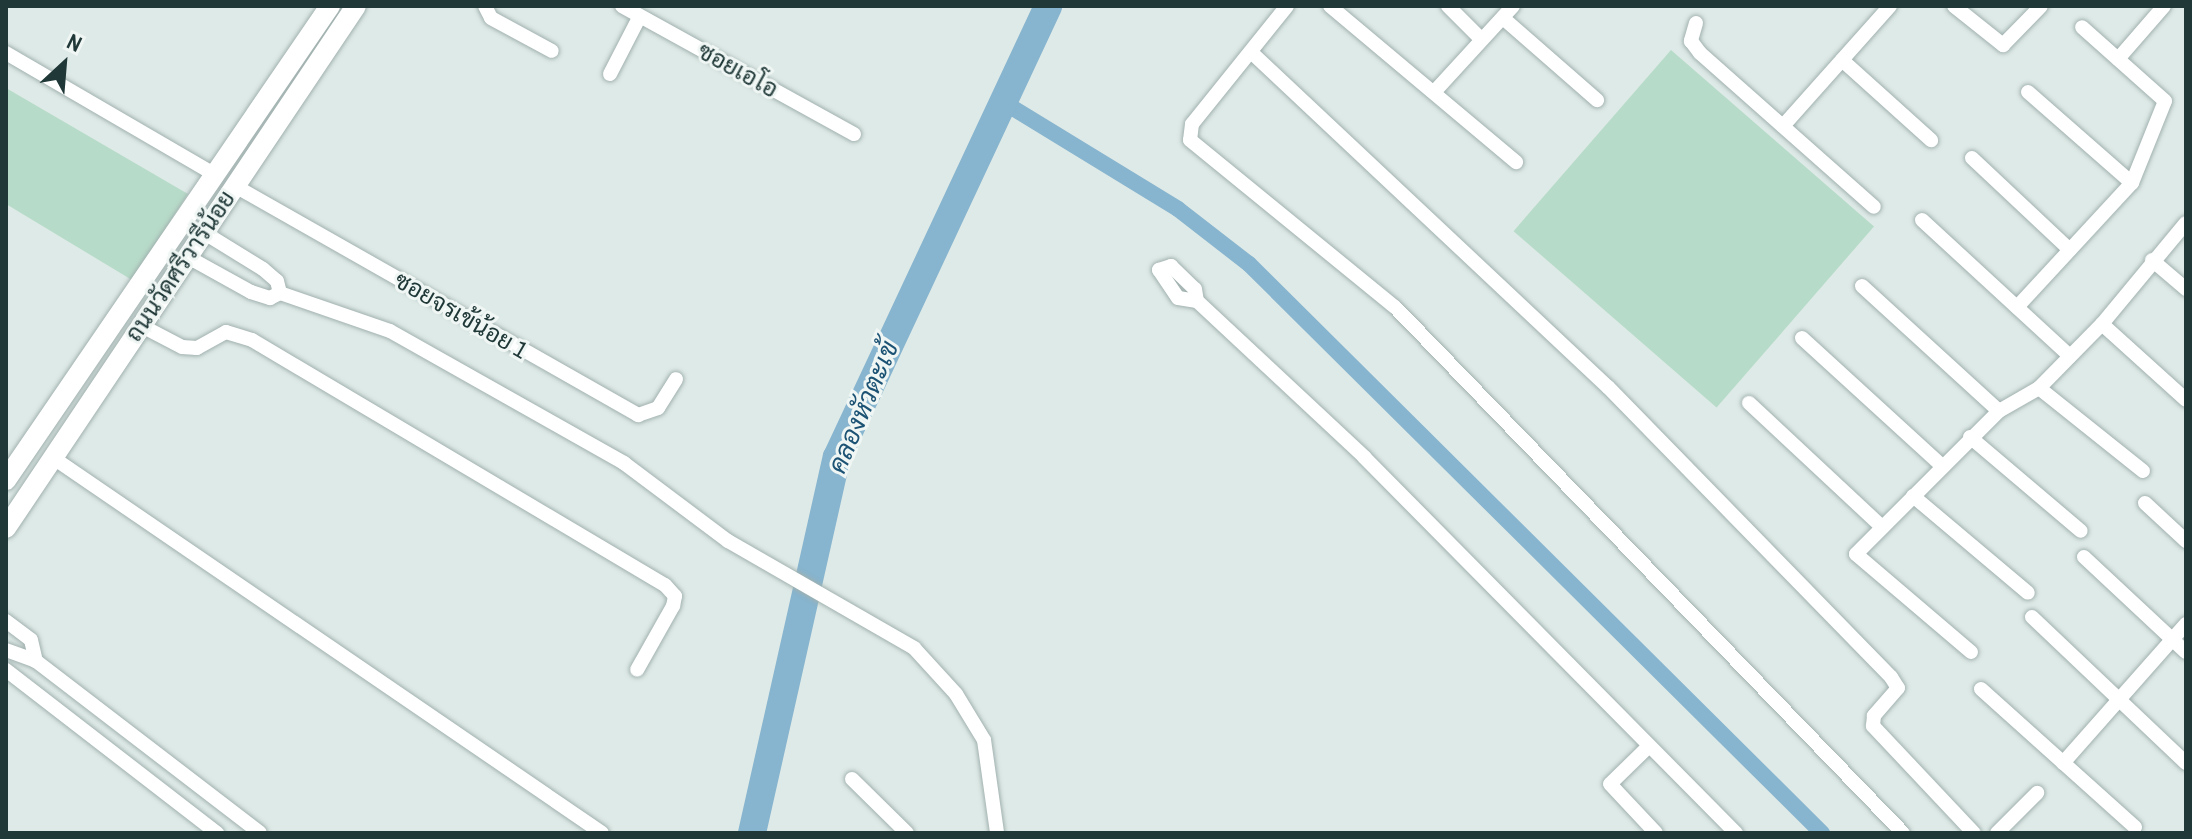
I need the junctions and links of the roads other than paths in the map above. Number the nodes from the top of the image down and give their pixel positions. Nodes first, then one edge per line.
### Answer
1 (330, 6) edge
2 (356, 6) edge
3 (485, 6) edge
4 (622, 6) edge
5 (1287, 6) edge
6 (1330, 6) edge
7 (1448, 6) edge
8 (1890, 6) edge
9 (1954, 6) edge
10 (2041, 6) edge
11 (2164, 6) edge
12 (1508, 12) edge
13 (640, 16) junction
14 (1696, 23) dead end
15 (2082, 27) dead end
16 (1481, 39) junction
17 (552, 51) dead end
18 (1251, 52) junction
19 (6, 53) edge
20 (2118, 59) junction
21 (1842, 60) junction
22 (610, 74) dead end
23 (1436, 90) junction
24 (2028, 92) dead end
25 (1597, 100) dead end
26 (1783, 126) junction
27 (854, 134) dead end
28 (1931, 140) dead end
29 (1972, 158) dead end
30 (1516, 162) dead end
31 (216, 175) junction
32 (2132, 183) junction
33 (235, 186) junction
34 (1874, 207) dead end
35 (1922, 220) dead end
36 (2186, 223) edge
37 (203, 232) junction
38 (2070, 250) junction
39 (186, 256) junction
40 (2152, 260) junction
41 (1862, 286) dead end
42 (2186, 289) edge
43 (280, 293) junction
44 (1197, 301) dead end
45 (2017, 307) junction
46 (2102, 324) junction
47 (140, 325) junction
48 (1802, 338) dead end
49 (2070, 356) junction
50 (676, 379) dead end
51 (2039, 388) junction
52 (2186, 400) edge
53 (1749, 403) dead end
54 (1999, 411) junction
55 (1970, 437) junction
56 (52, 457) junction
57 (1942, 466) junction
58 (2143, 471) dead end
59 (6, 480) edge
60 (1913, 496) junction
61 (2145, 503) dead end
62 (1882, 527) junction
63 (6, 528) edge
64 (2081, 531) dead end
65 (2186, 541) edge
66 (2084, 557) dead end
67 (2028, 593) dead end
68 (2032, 617) dead end
69 (6, 621) edge
70 (2186, 624) edge
71 (2173, 639) junction
72 (6, 650) edge
73 (1971, 652) dead end
74 (2186, 652) edge
75 (36, 661) junction
76 (6, 670) edge
77 (637, 670) dead end
78 (1981, 689) dead end
79 (2119, 699) junction
80 (1649, 746) junction
81 (2063, 763) junction
82 (2186, 763) edge
83 (852, 779) dead end
84 (2037, 793) dead end
85 (2135, 827) dead end
86 (217, 833) edge
87 (260, 833) edge
88 (602, 833) edge
89 (907, 833) edge
90 (997, 833) edge
91 (1656, 833) edge
92 (1736, 833) edge
93 (1903, 833) edge
94 (1974, 833) edge
95 (1997, 833) edge

1 - 31 main road, ถนนวัดศรีวารีน้อย
2 - 33 main road, ถนนวัดศรีวารีน้อย
3 - 17 street
4 - 13 street, ซอยเอโอ
5 - 18 street
6 - 23 street
7 - 16 street
8 - 21 street
9 - 10 street
11 - 20 street
12 - 16 street
12 - 25 street
13 - 22 street
13 - 27 street, ซอยเอโอ
14 - 26 street
15 - 20 street
16 - 23 street
18 - 93 street
18 - 94 street
19 - 31 street
20 - 32 street
21 - 26 street
21 - 28 street
23 - 30 street
24 - 32 street
26 - 34 street
29 - 38 street
31 - 33 main road
31 - 59 main road, ถนนวัดศรีวารีน้อย
32 - 38 street
33 - 37 main road, ถนนวัดศรีวารีน้อย
33 - 50 street, ซอยจรเข้น้อย 1
35 - 45 street
36 - 40 street
37 - 39 main road, ถนนวัดศรีวารีน้อย
37 - 43 street
38 - 45 street
39 - 43 street
39 - 47 main road, ถนนวัดศรีวารีน้อย
40 - 42 street
40 - 46 street
41 - 54 street
43 - 90 street
44 - 80 street
45 - 49 street
46 - 49 street
46 - 52 street
47 - 56 main road, ถนนวัดศรีวารีน้อย
47 - 77 street
48 - 57 street
49 - 51 street
51 - 54 street
51 - 58 street
53 - 62 street
54 - 55 street
55 - 57 street
55 - 64 street
56 - 63 main road, ถนนวัดศรีวารีน้อย
56 - 88 street
57 - 60 street
60 - 62 street
60 - 67 street
61 - 65 street
62 - 73 street
66 - 71 street
68 - 79 street
69 - 75 street
70 - 71 street
71 - 74 street
71 - 79 street
72 - 75 street
75 - 87 street
76 - 86 street
78 - 81 street
79 - 81 street
79 - 82 street
80 - 91 street
80 - 92 street
81 - 85 street
83 - 89 street
84 - 95 street

